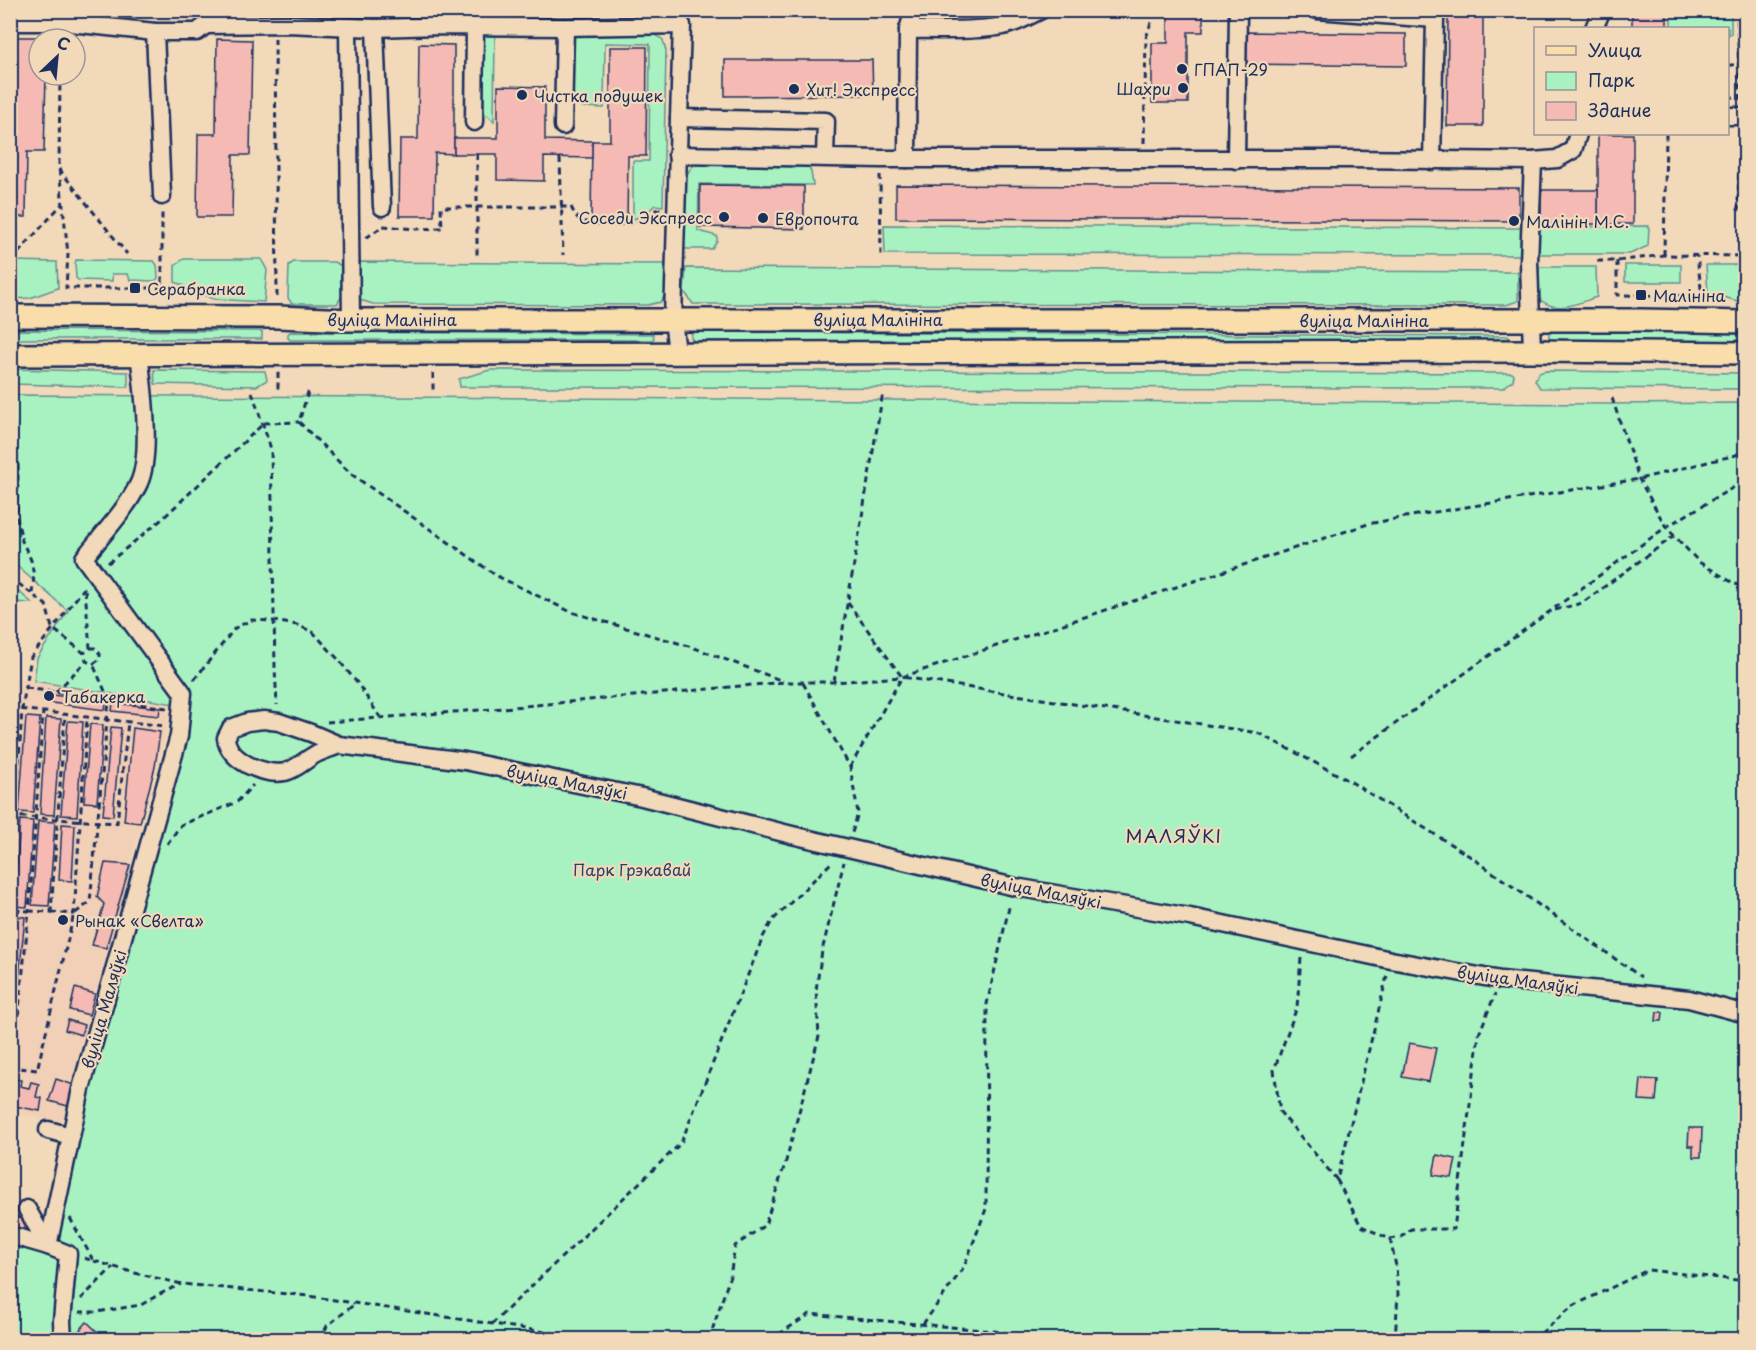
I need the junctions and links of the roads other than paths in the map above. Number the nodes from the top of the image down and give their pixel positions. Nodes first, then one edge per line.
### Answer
1 (914, 10) edge
2 (1041, 10) edge
3 (1238, 10) edge
4 (1317, 10) edge
5 (1602, 10) edge
6 (1434, 15) edge
7 (682, 18) edge
8 (10, 22) edge
9 (475, 26) junction
10 (348, 27) junction
11 (565, 27) junction
12 (1594, 27) edge
13 (375, 28) junction
14 (908, 30) junction
15 (155, 32) junction
16 (1729, 116) edge
17 (1746, 116) edge
18 (679, 118) junction
19 (474, 122) dead end
20 (563, 126) dead end
21 (1578, 135) edge
22 (677, 155) junction
23 (825, 157) junction
24 (907, 159) junction
25 (1236, 160) junction
26 (1432, 161) junction
27 (1533, 161) junction
28 (162, 196) road end
29 (381, 207) dead end
30 (10, 316) edge
31 (673, 319) junction
32 (351, 320) junction
33 (1531, 320) junction
34 (1746, 322) edge
35 (1532, 351) junction
36 (677, 353) junction
37 (140, 354) junction
38 (1746, 354) edge
39 (10, 355) edge
40 (339, 745) junction
41 (1746, 1014) edge
42 (48, 1130) dead end
43 (71, 1136) junction
44 (27, 1209) dead end
45 (10, 1235) edge
46 (48, 1246) junction
47 (63, 1340) edge

1 - 14 street
2 - 14 street
3 - 25 street
4 - 6 street
5 - 12 street
6 - 26 street
7 - 11 street
7 - 18 street
8 - 15 street
9 - 11 street
9 - 13 street
9 - 19 street
10 - 13 street
10 - 15 street
10 - 32 street
11 - 20 street
13 - 29 street
14 - 24 street
15 - 28 street
16 - 17 street
18 - 22 street
18 - 23 street
21 - 27 street
22 - 23 street
22 - 31 street
23 - 24 street
24 - 25 street
25 - 26 street
26 - 27 street
27 - 33 street
30 - 32 main road, вуліца Малініна
31 - 32 main road, вуліца Малініна
31 - 33 main road, вуліца Малініна
31 - 36 street
33 - 34 main road, вуліца Малініна
33 - 35 street
35 - 36 main road, вуліца Малініна
35 - 38 main road, вуліца Малініна
36 - 37 main road, вуліца Малініна
37 - 39 main road, вуліца Малініна
37 - 43 street, вуліца Маляўкі
40 - 40 street, вуліца Маляўкі
40 - 41 street, вуліца Маляўкі
42 - 43 street
43 - 46 street, вуліца Маляўкі
44 - 46 street
45 - 46 street
46 - 47 street

